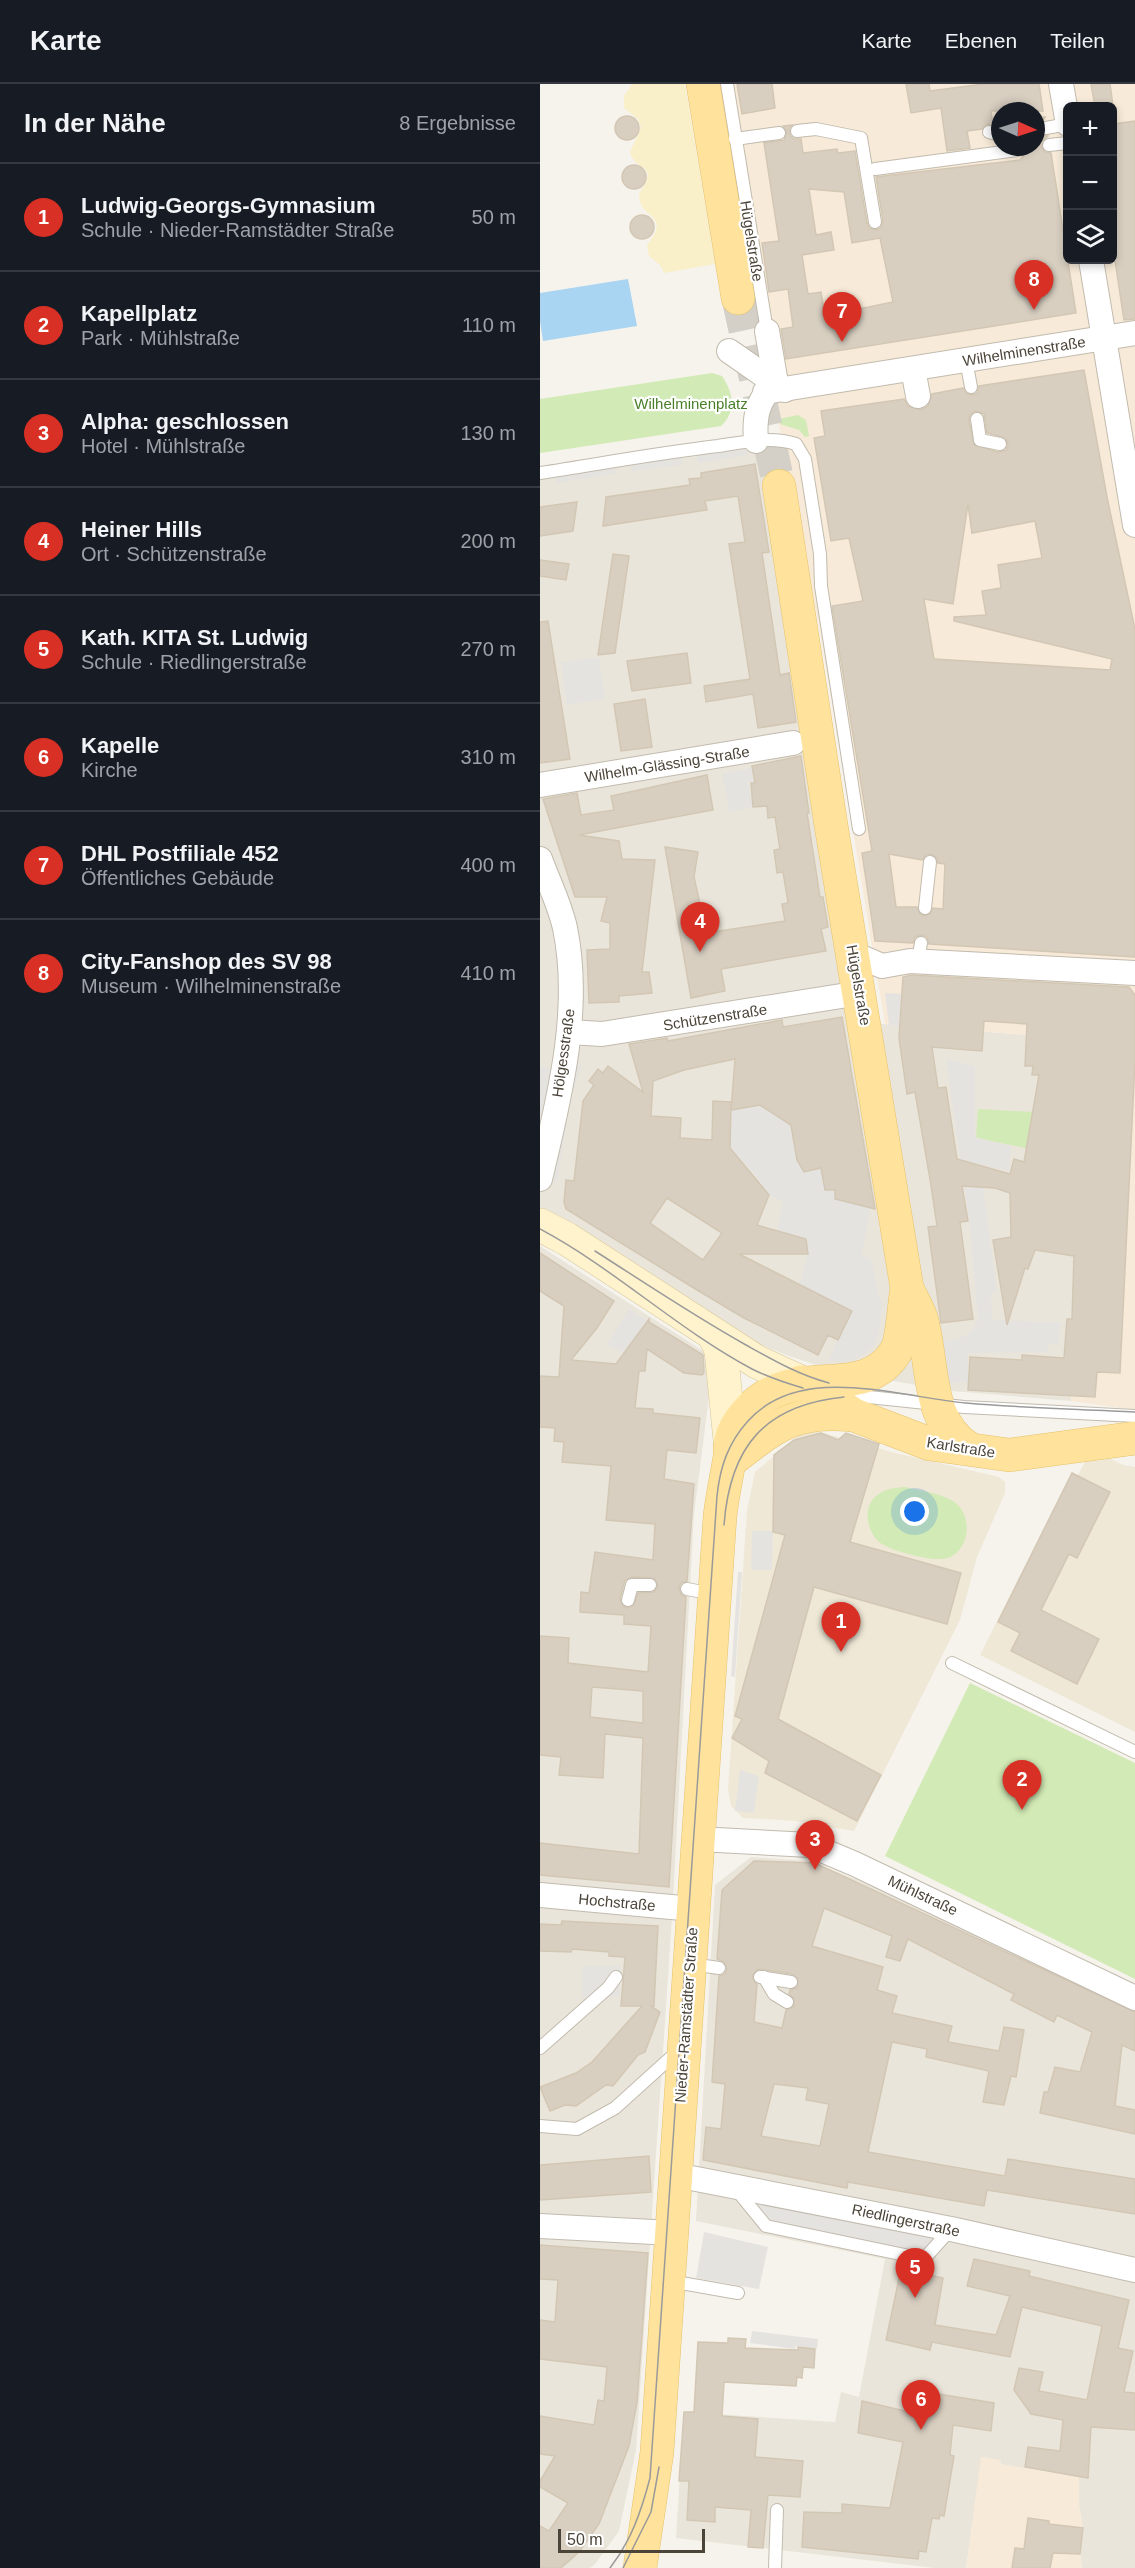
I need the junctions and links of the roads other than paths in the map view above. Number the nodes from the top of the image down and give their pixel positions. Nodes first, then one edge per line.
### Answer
1 (703, 84) edge
2 (726, 84) edge
3 (1061, 84) edge
4 (1060, 125) edge
5 (797, 131) dead end
6 (779, 133) dead end
7 (735, 139) junction
8 (1063, 144) edge
9 (1049, 145) dead end
10 (991, 154) edge
11 (875, 169) dead end
12 (875, 222) dead end
13 (1092, 264) edge
14 (738, 298) tunnel mouth
15 (767, 331) joint
16 (1135, 333) edge
17 (1104, 339) junction
18 (729, 351) dead end
19 (966, 360) dead end
20 (913, 369) junction
21 (971, 387) dead end
22 (775, 388) junction
23 (918, 396) dead end
24 (977, 419) dead end
25 (756, 441) junction
26 (1000, 444) dead end
27 (540, 473) edge
28 (780, 486) tunnel mouth
29 (1134, 514) edge
30 (835, 647) junction
31 (809, 682) junction
32 (793, 743) dead end
33 (540, 785) edge
34 (850, 828) junction
35 (540, 859) edge
36 (930, 862) dead end
37 (925, 908) dead end
38 (854, 954) junction
39 (1135, 974) edge
40 (860, 993) junction
41 (569, 1032) junction
42 (540, 1179) edge
43 (540, 1224) edge
44 (907, 1288) junction
45 (714, 1335) junction
46 (880, 1369) joint
47 (806, 1391) junction
48 (936, 1404) junction
49 (854, 1415) junction
50 (1135, 1416) edge
51 (1135, 1438) edge
52 (736, 1444) junction
53 (970, 1449) junction
54 (650, 1585) dead end
55 (628, 1600) dead end
56 (952, 1663) dead end
57 (1135, 1752) edge
58 (698, 1839) junction
59 (540, 1894) edge
60 (693, 1909) junction
61 (616, 1977) dead end
62 (791, 1982) dead end
63 (1135, 1998) edge
64 (787, 2002) dead end
65 (684, 2045) junction
66 (540, 2048) edge
67 (540, 2126) edge
68 (676, 2175) junction
69 (732, 2185) junction
70 (540, 2226) edge
71 (951, 2229) junction
72 (672, 2233) junction
73 (1135, 2270) edge
74 (668, 2281) junction
75 (738, 2293) dead end
76 (777, 2510) dead end
77 (640, 2568) edge
78 (775, 2568) edge

1 - 14 main road, Hügelstraße
2 - 7 lane, Hügelstraße
3 - 4 street
5 - 12 lane
6 - 7 lane
7 - 15 lane, Hügelstraße
8 - 9 lane
10 - 11 lane
13 - 17 street
15 - 22 street, Hügelstraße
16 - 17 street, Wilhelminenstraße
17 - 20 street, Wilhelminenstraße
17 - 29 street
18 - 22 street
19 - 21 lane
20 - 22 street, Wilhelminenstraße
20 - 23 street
22 - 25 street
24 - 26 lane
25 - 27 lane
25 - 30 lane, Hügelstraße
28 - 31 main road, Hügelstraße
30 - 31 lane
30 - 34 lane, Hügelstraße
31 - 34 main road, Hügelstraße
32 - 33 street, Wilhelm-Glässing-Straße
34 - 38 main road, Hügelstraße
35 - 41 street, Hölgesstraße
36 - 37 lane
38 - 39 street
38 - 40 main road, Hügelstraße
40 - 41 street, Schützenstraße
40 - 44 main road, Hügelstraße
41 - 42 street, Hölgesstraße
43 - 45 main road, Karlstraße
44 - 46 main road, Hügelstraße
44 - 48 main road, Hügelstraße
45 - 47 main road, Karlstraße
45 - 52 main road, Nieder-Ramstädter Straße
46 - 47 main road, Karlstraße
47 - 48 lane
47 - 49 main road, Karlstraße
47 - 52 main road, Nieder-Ramstädter Straße
48 - 50 lane
48 - 53 main road, Hügelstraße
49 - 52 main road
49 - 53 main road, Karlstraße
51 - 53 main road, Karlstraße
52 - 58 main road, Nieder-Ramstädter Straße
54 - 55 lane
56 - 57 lane
58 - 60 main road, Nieder-Ramstädter Straße
58 - 63 street, Mühlstraße
59 - 60 street, Hochstraße
60 - 65 main road, Nieder-Ramstädter Straße
61 - 66 lane
62 - 64 lane
65 - 67 lane
65 - 68 main road, Nieder-Ramstädter Straße
68 - 69 street, Riedlingerstraße
68 - 72 main road, Nieder-Ramstädter Straße
69 - 71 street, Riedlingerstraße
69 - 71 lane
70 - 72 street
71 - 73 street, Riedlingerstraße
72 - 74 main road, Nieder-Ramstädter Straße
74 - 75 lane
74 - 77 main road, Nieder-Ramstädter Straße
76 - 78 lane

